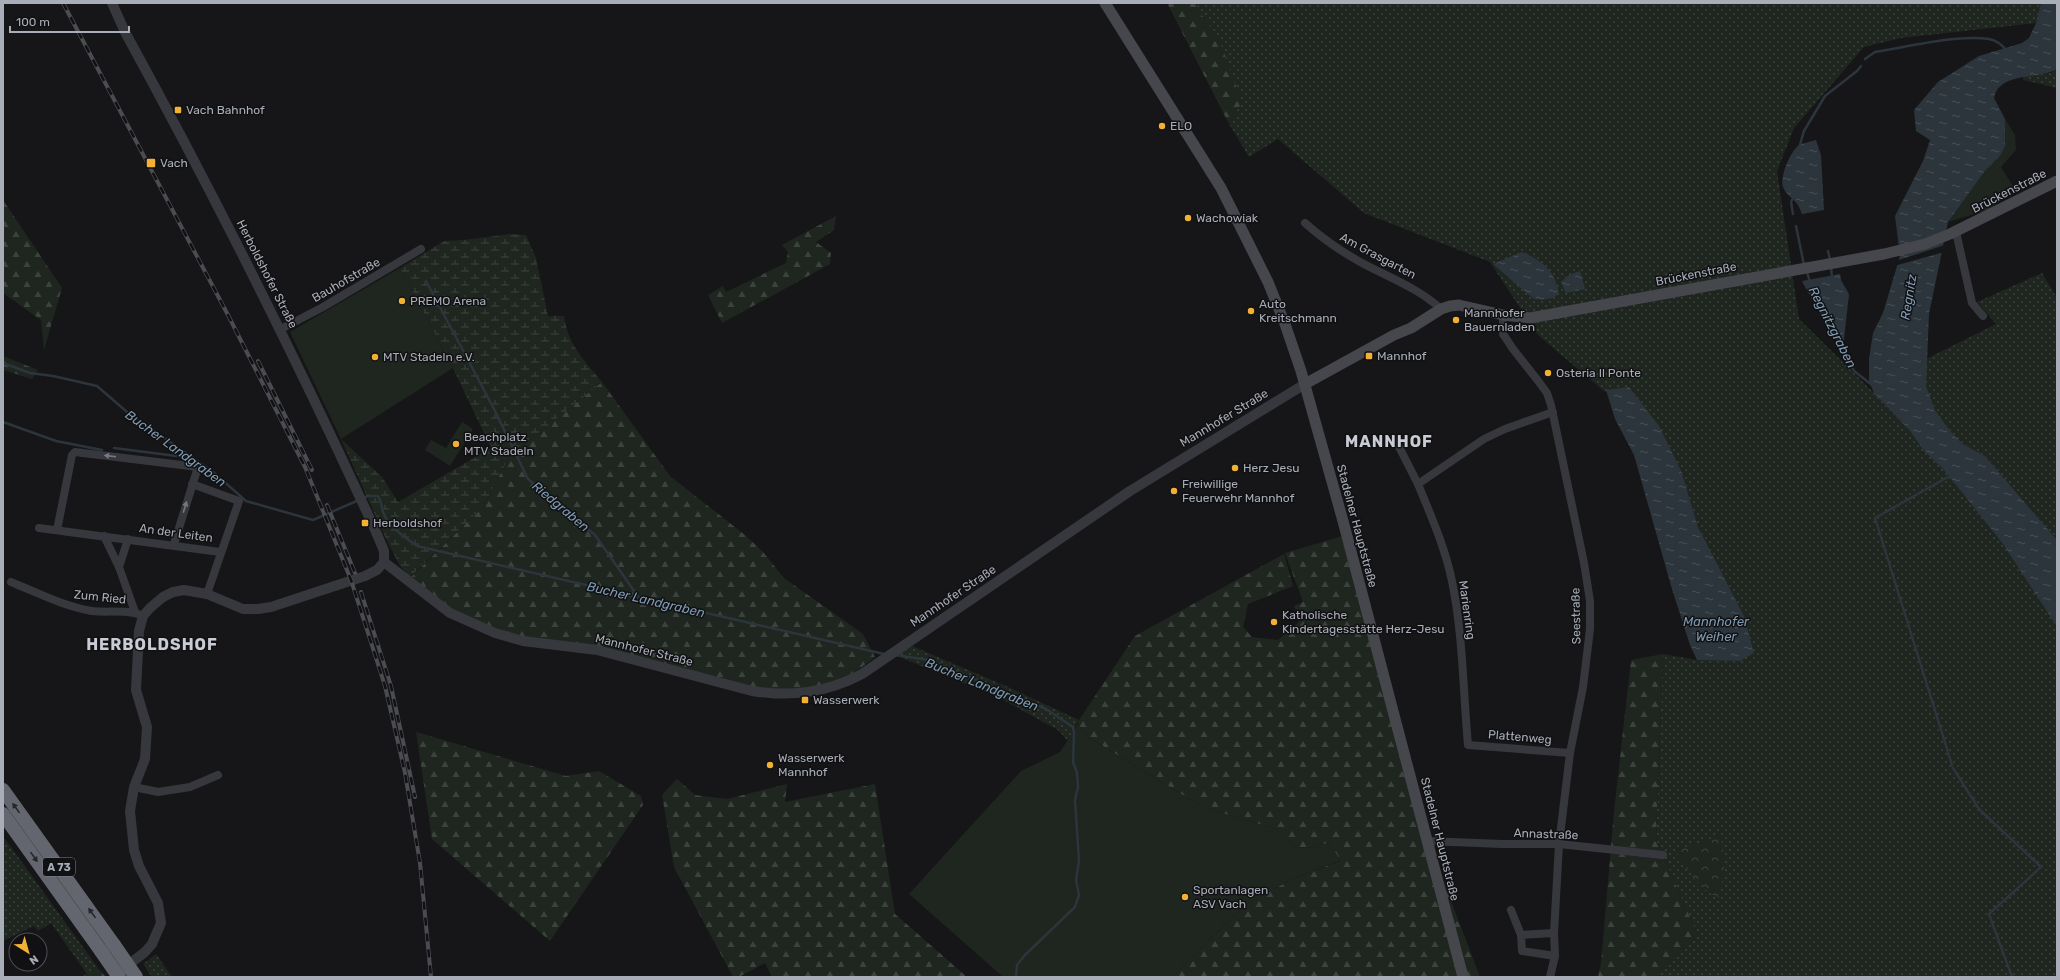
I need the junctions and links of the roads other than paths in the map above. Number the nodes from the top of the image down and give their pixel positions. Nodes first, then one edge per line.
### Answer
1 (112, 3) edge
2 (1105, 3) edge
3 (2057, 181) edge
4 (1305, 224) dead end
5 (1953, 233) junction
6 (421, 249) dead end
7 (1441, 309) junction
8 (1503, 315) junction
9 (1983, 316) dead end
10 (281, 329) junction
11 (1305, 384) junction
12 (1553, 412) junction
13 (1396, 441) dead end
14 (192, 484) junction
15 (1418, 484) junction
16 (39, 528) dead end
17 (57, 530) junction
18 (104, 536) junction
19 (128, 539) junction
20 (174, 544) junction
21 (220, 552) junction
22 (384, 562) junction
23 (120, 567) junction
24 (11, 582) dead end
25 (207, 594) junction
26 (139, 614) junction
27 (1468, 745) joint
28 (1570, 754) junction
29 (218, 775) dead end
30 (134, 787) junction
31 (3, 790) edge
32 (3, 814) edge
33 (1427, 841) junction
34 (1559, 844) junction
35 (1663, 855) dead end
36 (1511, 910) dead end
37 (1554, 933) junction
38 (1521, 935) junction
39 (1555, 956) junction
40 (112, 977) edge
41 (119, 977) edge
42 (136, 977) edge
43 (1463, 977) edge
44 (1550, 977) edge

1 - 10 street, Herboldshofer Straße
2 - 11 main road, Stadelner Hauptstraße
3 - 5 main road, Brückenstraße
4 - 7 street, Am Grasgarten
5 - 8 main road, Brückenstraße
5 - 9 street
6 - 10 street, Bauhofstraße
7 - 8 main road, Mannhofer Straße
7 - 11 main road, Mannhofer Straße
8 - 12 street, Seestraße
10 - 22 street, Herboldshofer Straße
11 - 22 street, Mannhofer Straße
11 - 33 main road, Stadelner Hauptstraße
12 - 15 street
12 - 28 street, Seestraße
13 - 15 street, Marienring
14 -> 17 street
20 -> 14 street
14 - 21 street
15 - 27 street, Marienring
16 - 17 street, An der Leiten
17 - 18 street, An der Leiten
18 - 19 street, An der Leiten
18 - 23 street
19 - 20 street, An der Leiten
19 - 23 street, An der Leiten
20 - 21 street, An der Leiten
21 - 25 street
22 - 25 street
23 - 26 street
24 - 26 street, Zum Ried
25 - 26 street
26 - 30 street
27 - 28 street, Plattenweg
28 - 34 street, Seestraße
29 - 30 street
30 - 40 street
42 -> 31 highway, A 73, bridge
32 -> 41 highway, A 73, bridge
33 - 34 street, Annastraße
33 - 43 main road, Stadelner Hauptstraße
34 - 35 street, Annastraße
34 - 37 street, Seestraße
36 - 38 street
37 - 38 street
37 - 39 street, Seestraße
38 - 39 street
39 - 44 street, Seestraße

